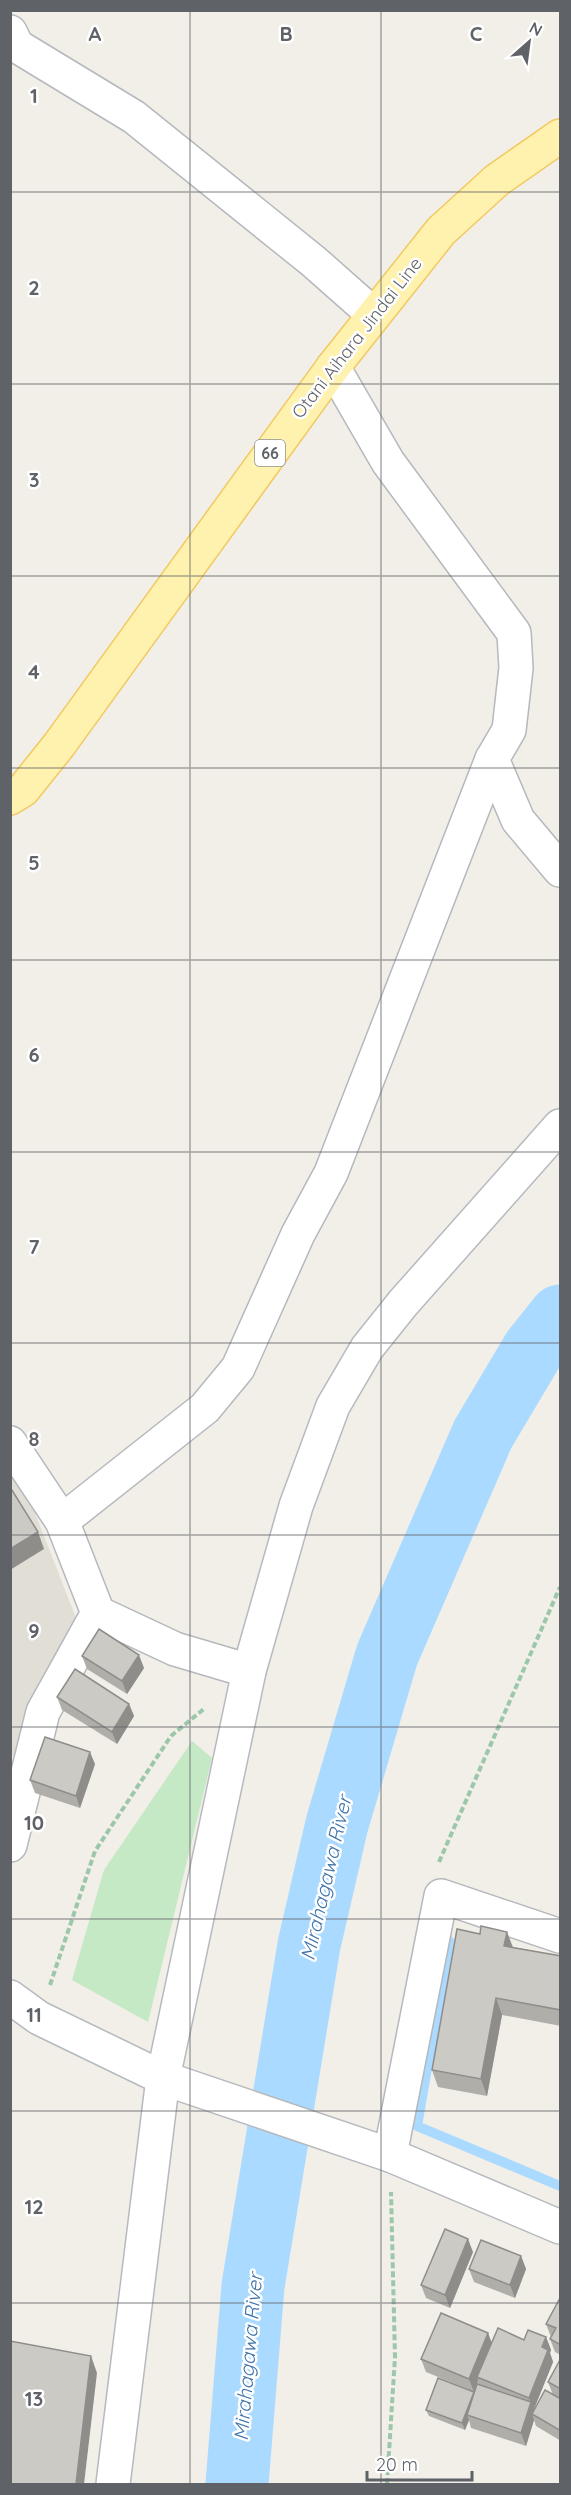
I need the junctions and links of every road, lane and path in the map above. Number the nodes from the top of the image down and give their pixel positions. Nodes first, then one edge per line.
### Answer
1 (10, 32) edge
2 (561, 136) edge
3 (374, 314) junction
4 (333, 366) junction
5 (492, 759) junction
6 (10, 798) edge
7 (561, 870) edge
8 (561, 1126) edge
9 (10, 1443) edge
10 (62, 1521) junction
11 (561, 1587) edge
12 (98, 1613) junction
13 (249, 1671) junction
14 (206, 1707) dead end
15 (10, 1845) edge
16 (441, 1896) junction
17 (561, 1936) edge
18 (10, 1997) edge
19 (39, 2018) junction
20 (163, 2078) junction
21 (379, 2151) junction
22 (561, 2227) edge
23 (113, 2484) edge
24 (387, 2484) edge

1 - 3 street
2 - 3 main road, Otani Aihara Jindai Line / 66
3 - 4 main road, Otani Aihara Jindai Line / 66
4 - 5 street
4 - 6 main road, Otani Aihara Jindai Line / 66
5 - 7 street
5 - 10 street
8 - 13 street
9 - 10 street
10 - 12 street
11 - 16 path
12 - 13 street
12 - 15 street
13 - 20 street
14 - 19 path
16 - 17 street
16 - 21 street
18 - 19 street
19 - 20 street
20 - 21 street
20 - 23 street
21 - 22 street
21 - 24 path

